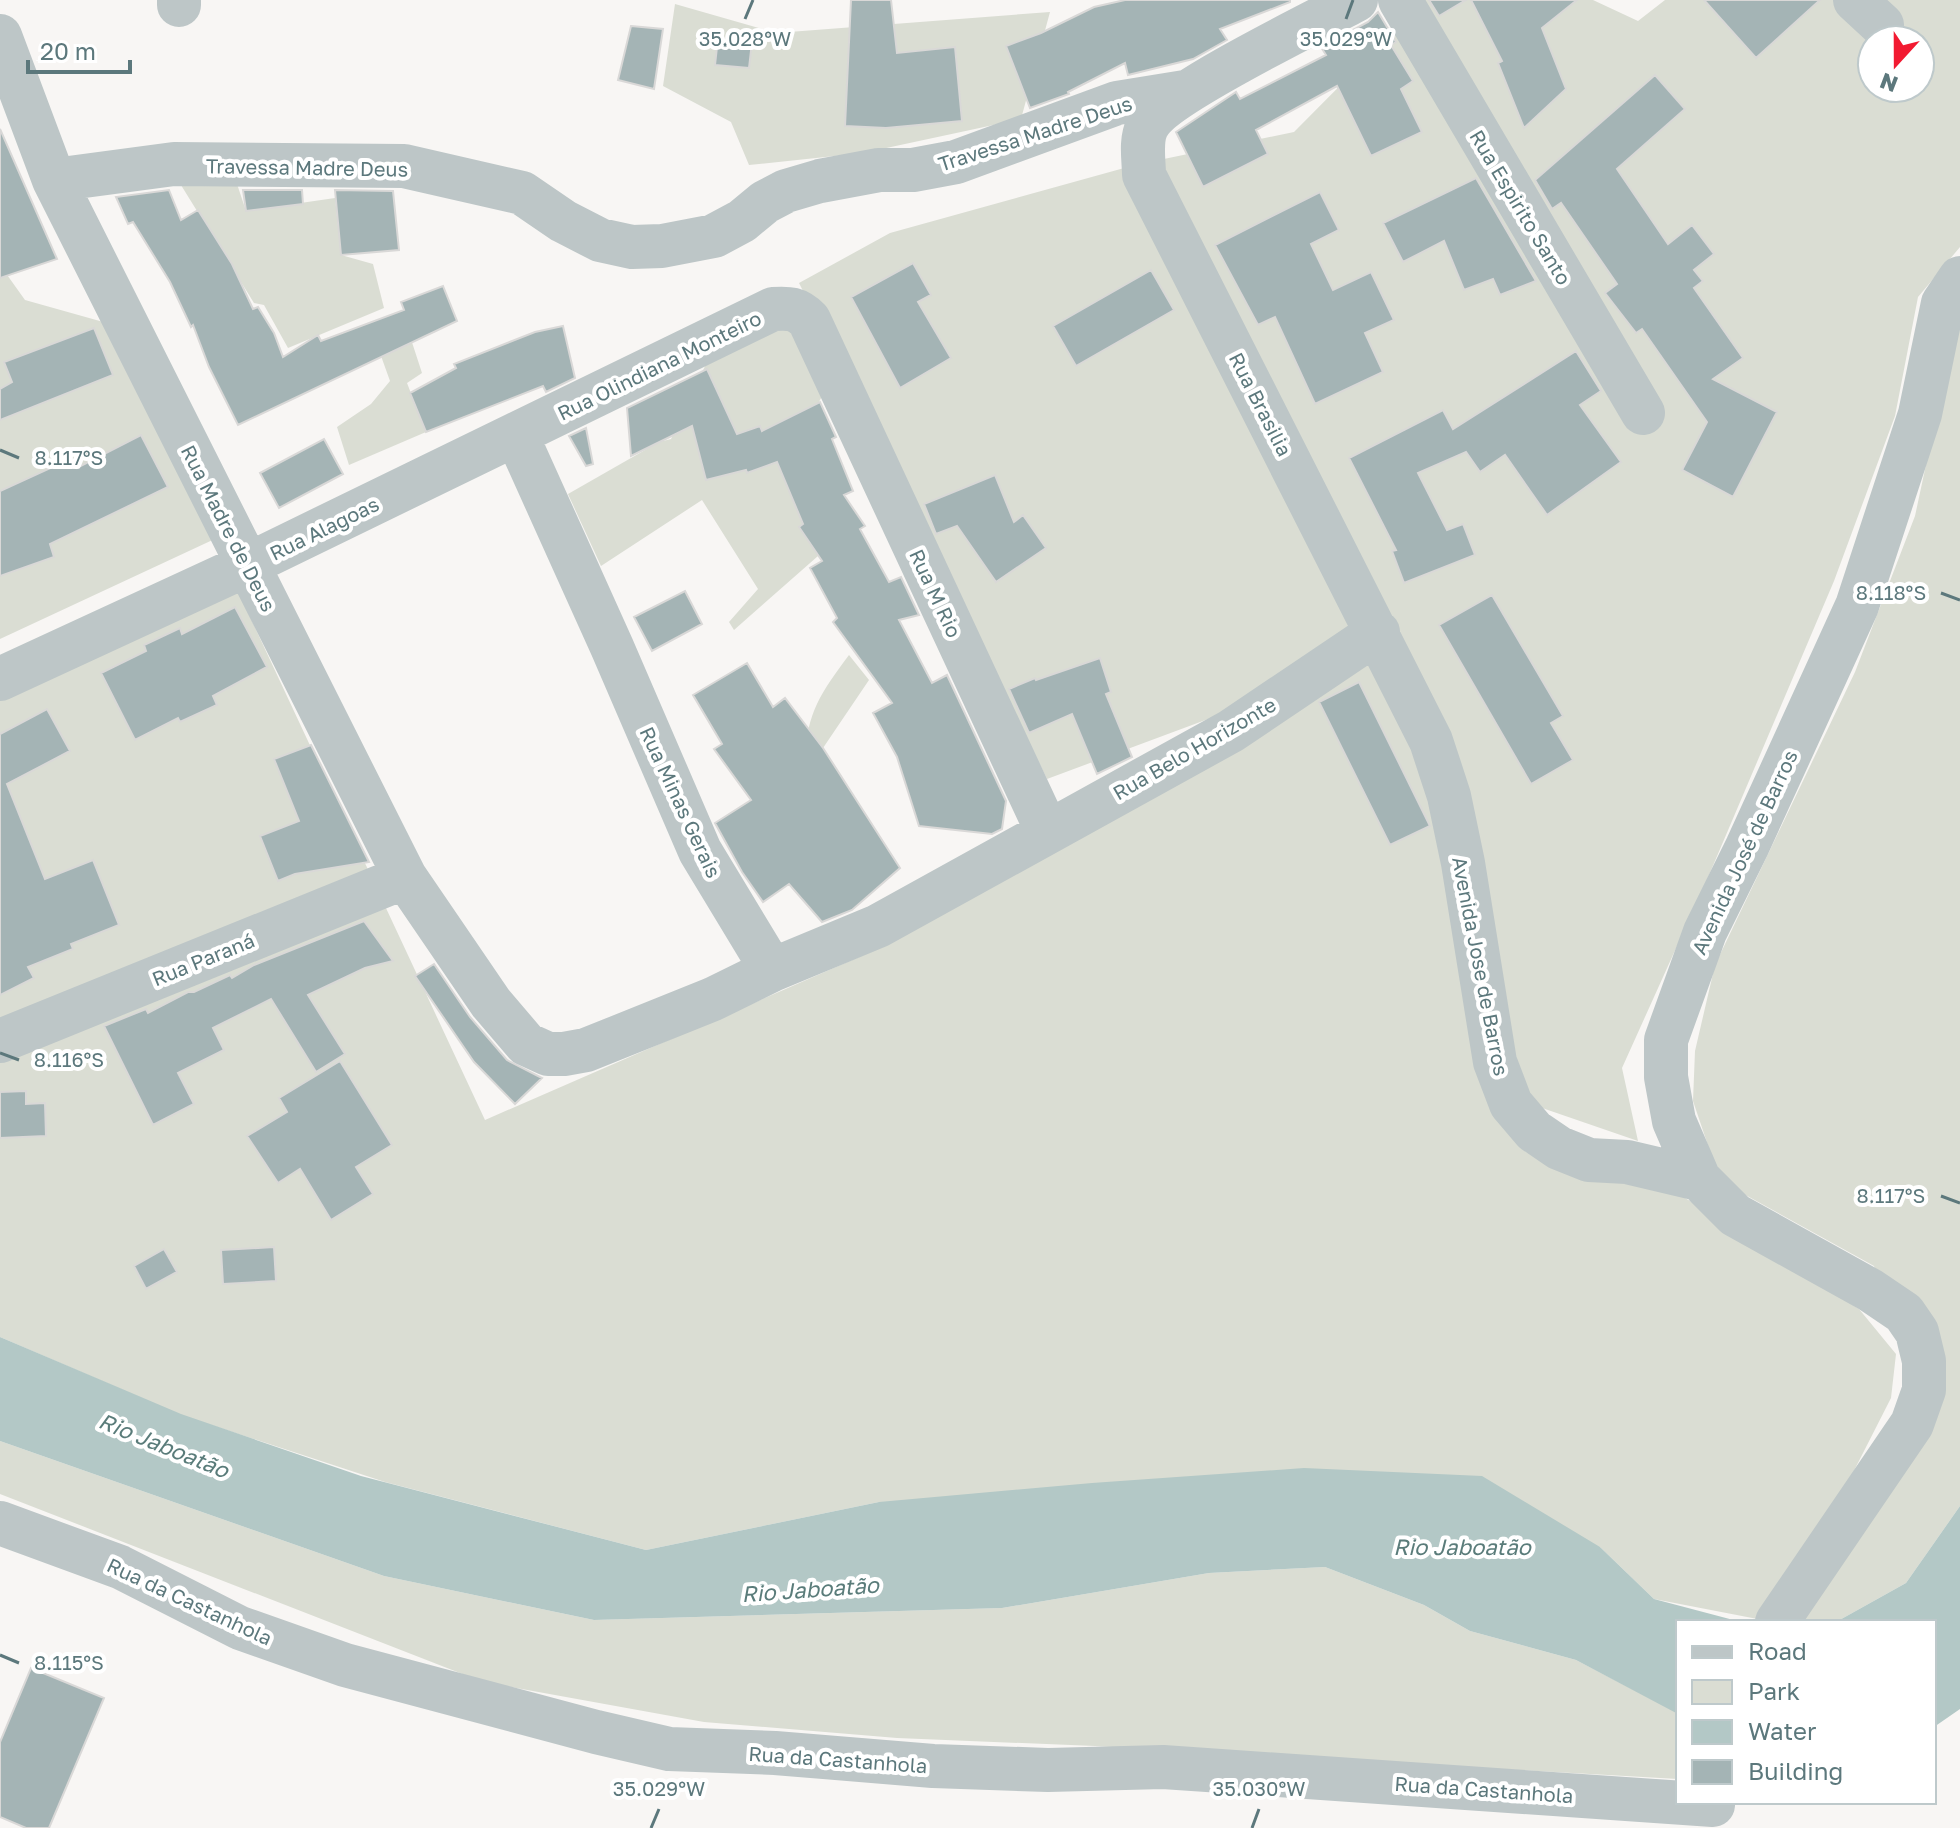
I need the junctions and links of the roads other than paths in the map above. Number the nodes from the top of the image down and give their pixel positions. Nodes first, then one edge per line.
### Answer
1 (1356, 0) edge
2 (1400, 0) edge
3 (0, 36) edge
4 (1186, 92) junction
5 (54, 180) junction
6 (1960, 278) edge
7 (826, 356) joint
8 (1643, 413) dead end
9 (516, 434) junction
10 (247, 565) junction
11 (1378, 632) junction
12 (0, 679) edge
13 (1047, 831) junction
14 (405, 877) junction
15 (772, 970) junction
16 (0, 1041) edge
17 (1699, 1179) junction
18 (0, 1523) edge
19 (1778, 1620) edge
20 (1717, 1812) edge

1 - 4 street
2 - 8 street, Rua Espirito Santo
3 - 5 street, Rua Madre de Deus
4 - 5 street, Travessa Madre Deus
4 - 11 street, Rua Brasilia
5 - 10 street, Rua Madre de Deus
6 - 17 street, Avenida José de Barros
7 - 9 street, Rua Olindiana Monteiro
7 - 13 street, Rua M Rio
9 - 10 street, Rua Alagoas
9 - 15 street, Rua Minas Gerais
10 - 12 street, Rua Alagoas
10 - 14 street, Rua Madre de Deus
11 - 13 street, Rua Belo Horizonte
11 - 17 street, Avenida Jose de Barros
13 - 15 street
14 - 15 street, Rua Madre de Deus
14 - 16 street, Rua Paraná
17 - 19 street, Avenida José de Barros
18 - 20 street, Rua da Castanhola

